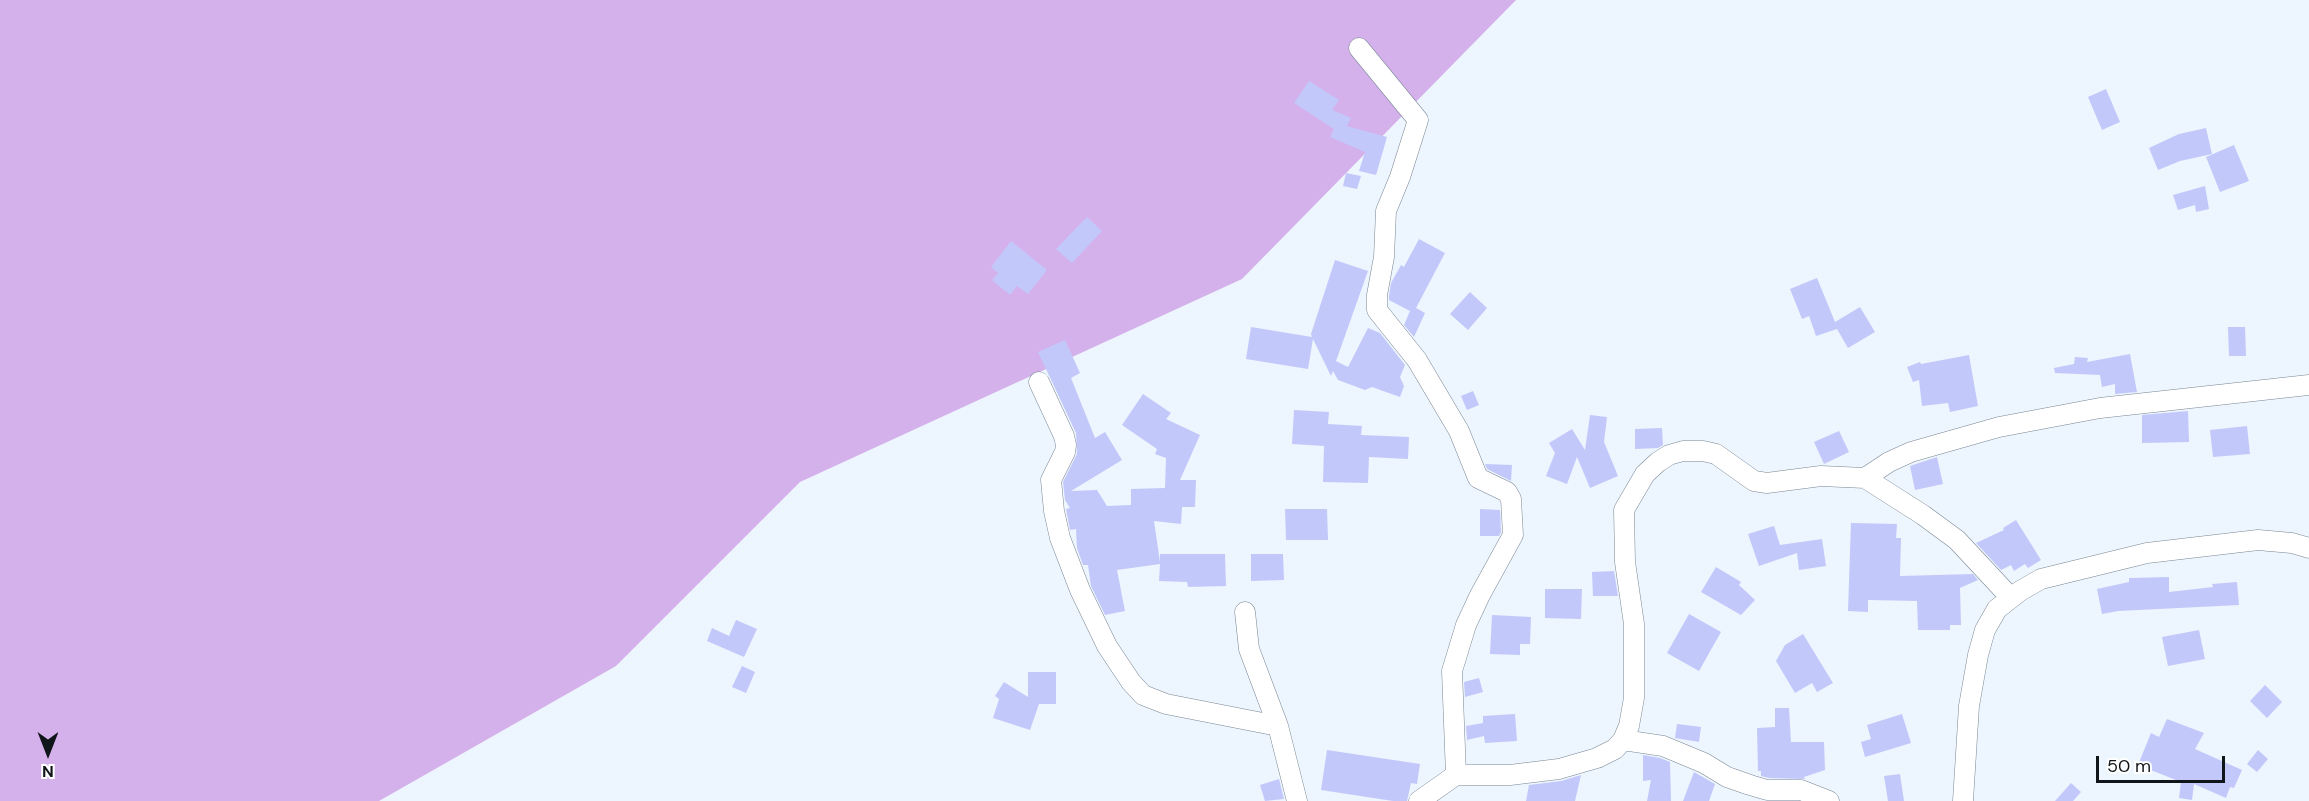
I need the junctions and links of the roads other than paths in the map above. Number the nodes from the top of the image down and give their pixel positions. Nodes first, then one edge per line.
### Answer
1 (1359, 48) dead end
2 (1039, 382) dead end
3 (2309, 385) edge
4 (1865, 478) junction
5 (2309, 548) edge
6 (2011, 598) junction
7 (1245, 612) dead end
8 (1278, 726) junction
9 (1623, 740) junction
10 (1456, 775) junction
11 (1296, 801) edge
12 (1419, 801) edge
13 (1828, 801) edge
14 (1963, 801) edge

1 - 10 street
2 - 8 street
3 - 4 street
4 - 6 street
4 - 9 street
5 - 6 street
6 - 14 street
7 - 8 street
8 - 11 street
9 - 10 street
9 - 13 street
10 - 12 street

